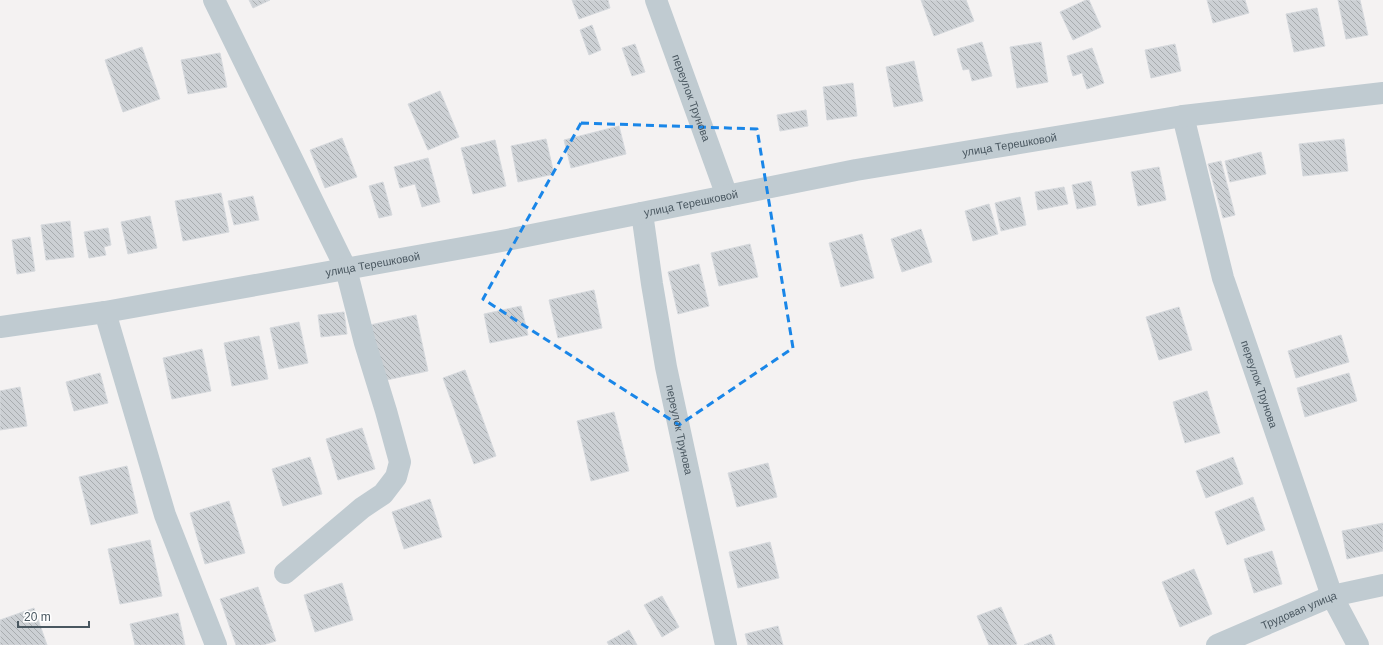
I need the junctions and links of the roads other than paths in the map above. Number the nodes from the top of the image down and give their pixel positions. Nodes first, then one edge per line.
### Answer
1 (214, 0) edge
2 (656, 0) edge
3 (1383, 94) edge
4 (1183, 116) junction
5 (727, 196) junction
6 (642, 213) junction
7 (346, 269) junction
8 (105, 312) junction
9 (0, 327) edge
10 (285, 573) dead end
11 (1383, 585) edge
12 (1332, 596) junction
13 (216, 645) edge
14 (726, 645) edge
15 (1217, 645) edge
16 (1358, 645) edge

1 - 7 street
2 - 5 street, переулок Трунова
3 - 4 street, улица Терешковой
4 - 5 street, улица Терешковой
4 - 12 street, переулок Трунова
5 - 6 street, улица Терешковой
6 - 7 street, улица Терешковой
6 - 14 street, переулок Трунова
7 - 8 street, улица Терешковой
7 - 10 street
8 - 9 street, улица Терешковой
8 - 13 street
11 - 12 street, Трудовая улица
12 - 15 street, Трудовая улица
12 - 16 street, переулок Трунова

